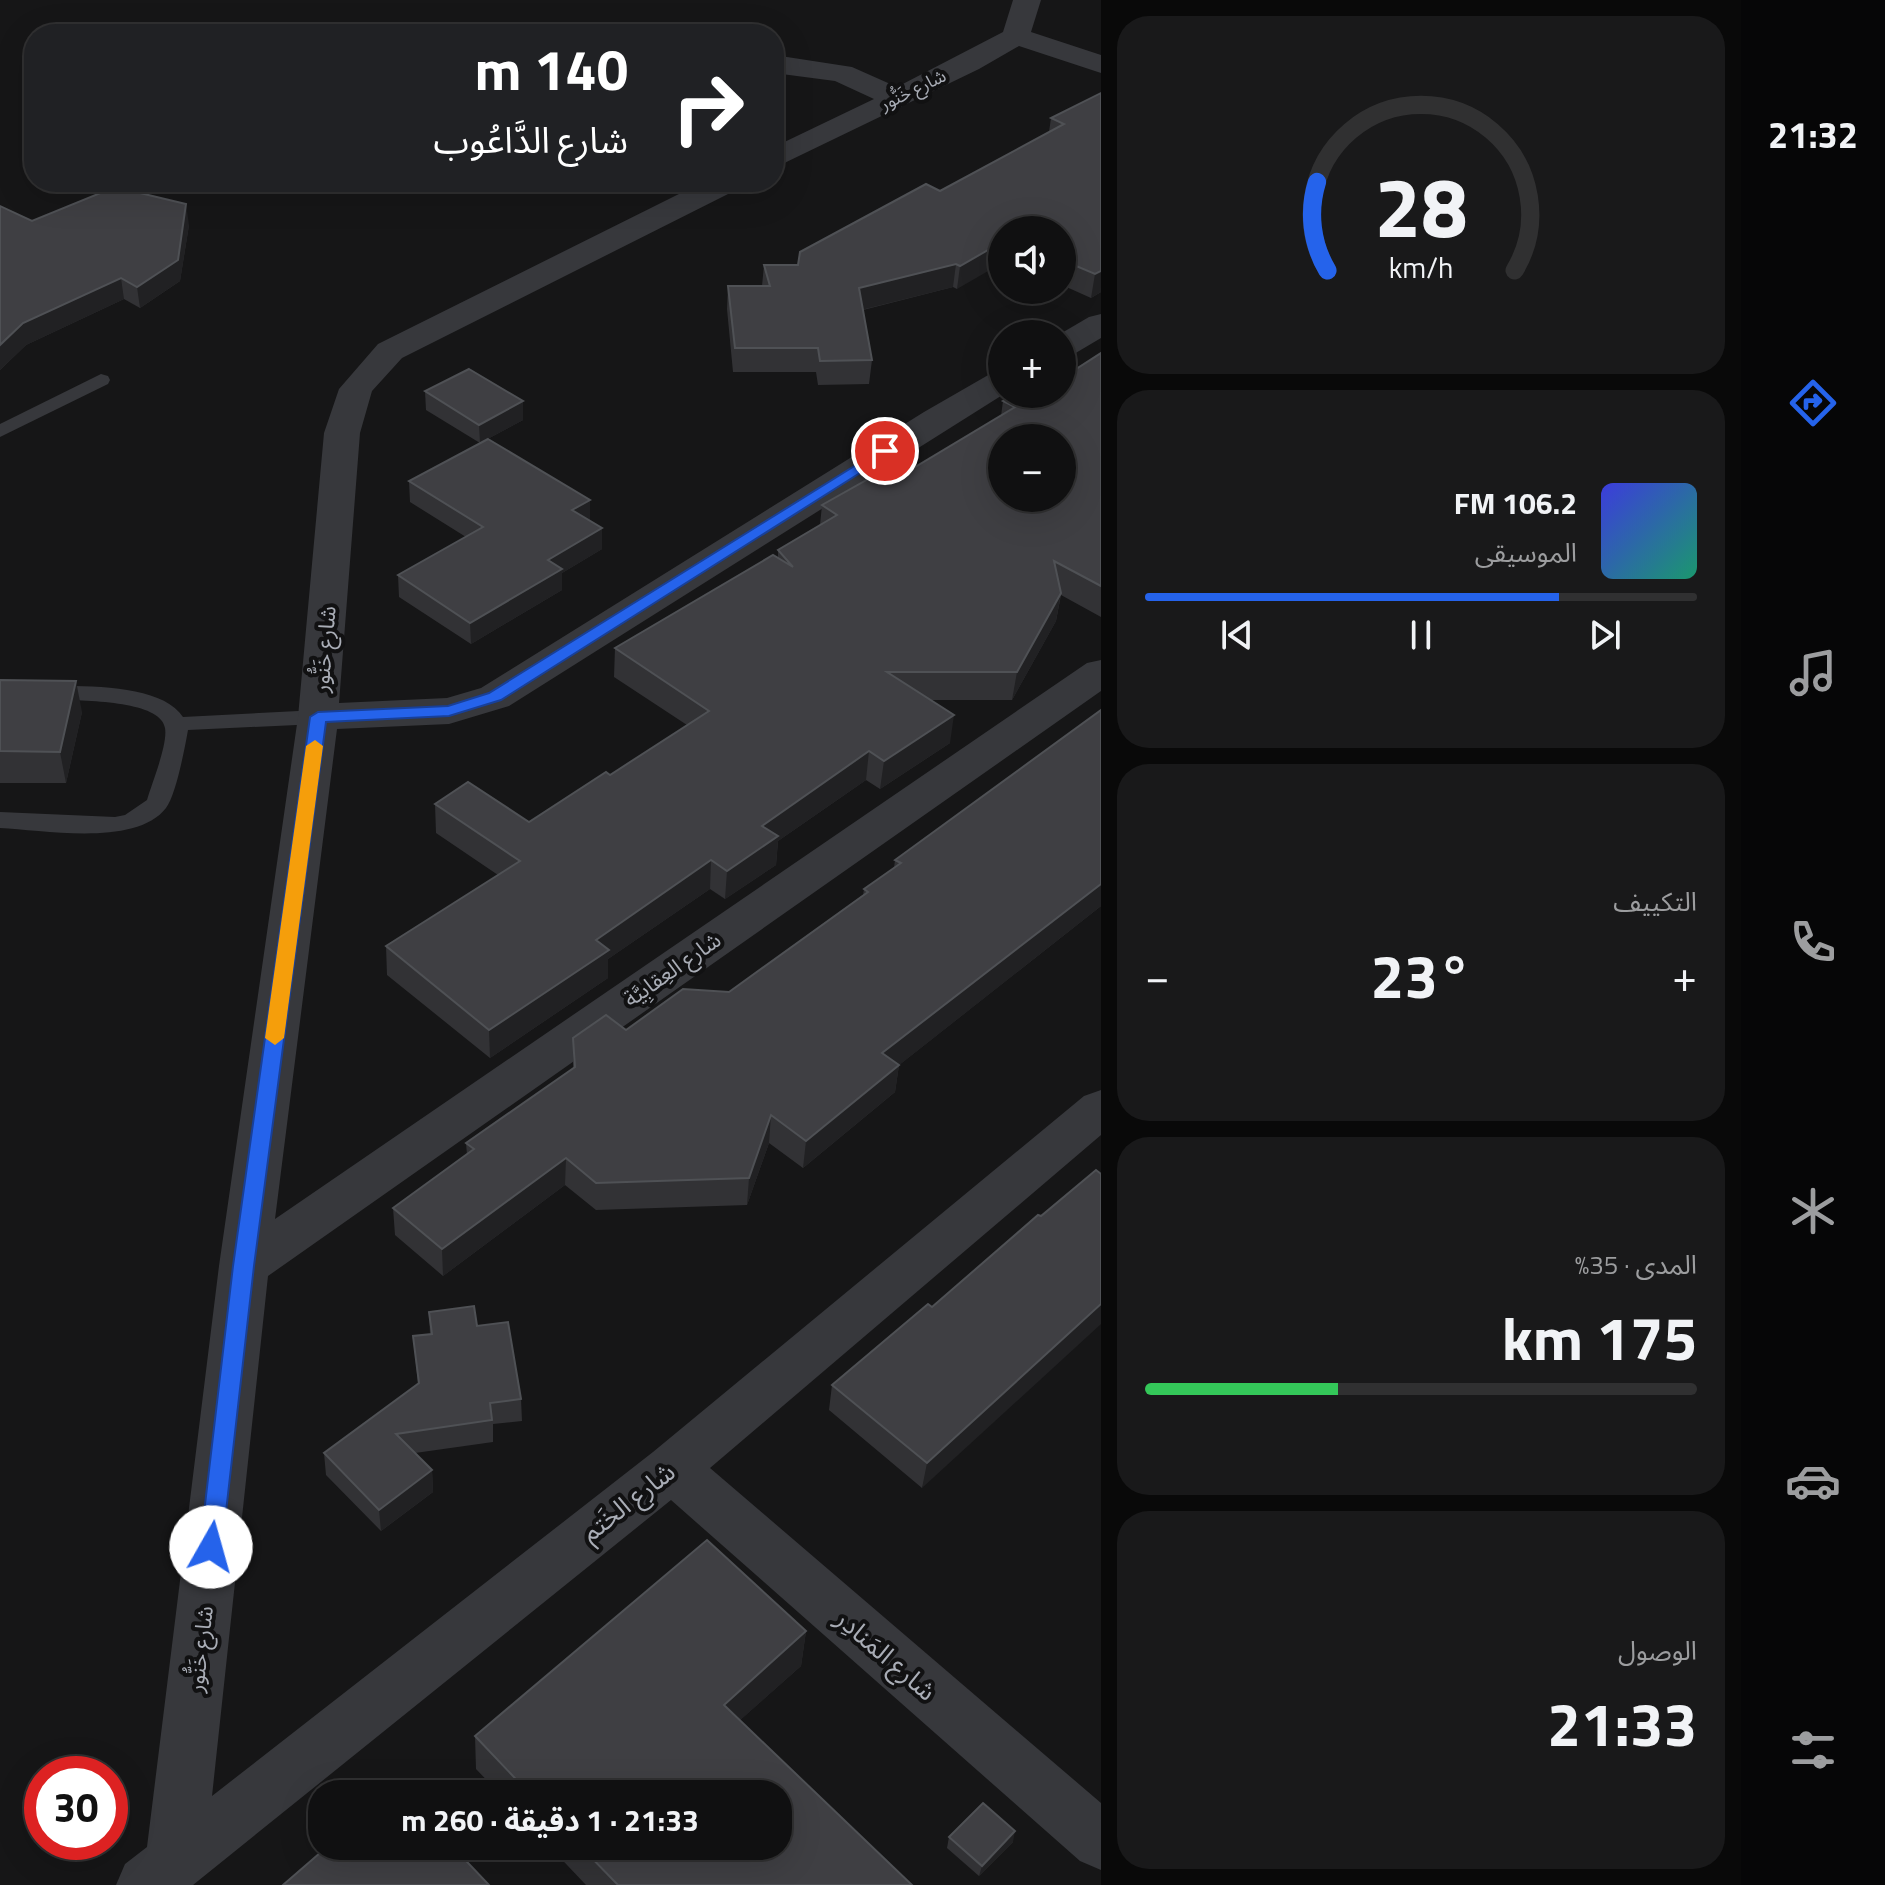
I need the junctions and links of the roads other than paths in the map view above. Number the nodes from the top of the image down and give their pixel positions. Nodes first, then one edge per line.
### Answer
1 (1027, 0) edge
2 (1016, 36) junction
3 (1101, 64) edge
4 (784, 65) edge
5 (896, 98) junction
6 (784, 154) edge
7 (707, 192) edge
8 (1101, 324) edge
9 (1076, 339) edge
10 (101, 380) dead end
11 (988, 389) edge
12 (0, 431) edge
13 (1101, 672) edge
14 (0, 694) edge
15 (318, 717) junction
16 (176, 724) junction
17 (0, 820) edge
18 (1101, 1108) edge
19 (244, 1266) junction
20 (672, 1468) junction
21 (1101, 1841) edge
22 (161, 1872) edge

1 - 2 street
2 - 3 street
2 - 5 street, شارع خَنُّور
4 - 5 street
5 - 6 street, شارع خَنُّور
7 - 15 street, شارع خَنُّور
8 - 9 street
10 - 12 lane
11 - 15 street
13 - 19 street, شارع العِقابِيَّة
14 - 16 lane
15 - 16 lane
15 - 19 street, شارع خَنُّور
16 - 17 lane
18 - 20 street, شارع الخَتم
19 - 22 street, شارع خَنُّور
20 - 21 street, شارع المَنادِر
20 - 22 street, شارع الخَتم

